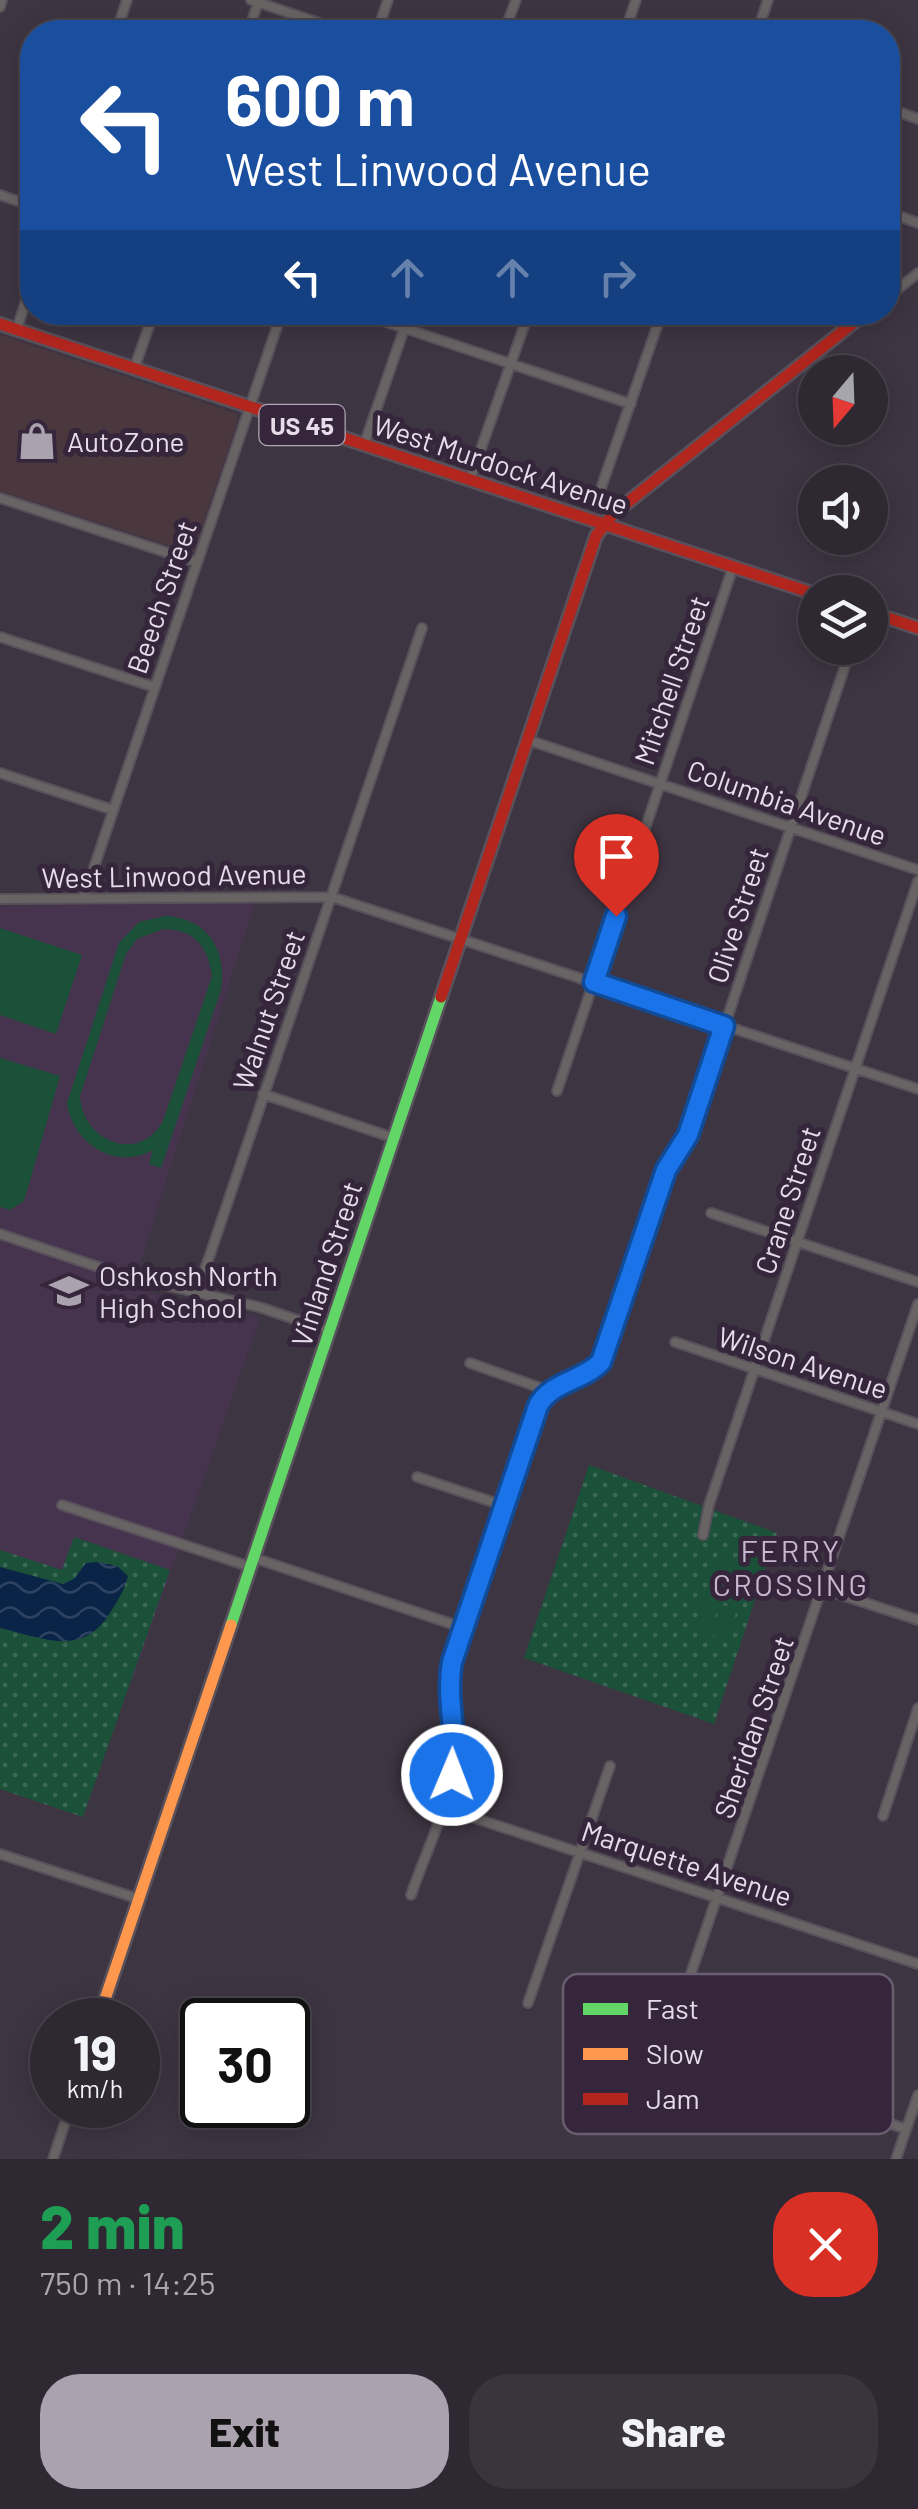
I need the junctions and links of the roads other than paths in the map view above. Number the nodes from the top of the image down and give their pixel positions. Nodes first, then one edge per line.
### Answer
1 (256, 1) edge
2 (311, 20) edge
3 (20, 318) edge
4 (0, 324) edge
5 (149, 325) edge
6 (277, 325) edge
7 (395, 325) edge
8 (405, 325) edge
9 (525, 325) edge
10 (658, 325) edge
11 (851, 325) edge
12 (404, 328) junction
13 (16, 330) junction
14 (512, 364) junction
15 (134, 369) junction
16 (631, 404) junction
17 (249, 407) junction
18 (364, 445) junction
19 (470, 480) junction
20 (600, 490) dead end
21 (0, 498) edge
22 (604, 525) junction
23 (196, 562) junction
24 (733, 567) junction
25 (798, 588) edge
26 (888, 618) edge
27 (422, 628) dead end
28 (918, 628) edge
29 (0, 637) edge
30 (845, 665) edge
31 (154, 688) junction
32 (528, 740) junction
33 (0, 773) edge
34 (660, 782) junction
35 (112, 810) junction
36 (790, 827) junction
37 (918, 870) edge
38 (918, 881) edge
39 (332, 897) junction
40 (84, 898) junction
41 (0, 899) edge
42 (461, 938) junction
43 (594, 982) junction
44 (724, 1026) junction
45 (854, 1068) junction
46 (918, 1089) edge
47 (557, 1092) dead end
48 (263, 1094) junction
49 (394, 1138) junction
50 (711, 1213) dead end
51 (0, 1234) edge
52 (796, 1242) junction
53 (918, 1282) edge
54 (196, 1293) junction
55 (918, 1304) edge
56 (330, 1330) junction
57 (675, 1342) dead end
58 (470, 1363) dead end
59 (754, 1370) junction
60 (549, 1391) junction
61 (882, 1412) junction
62 (918, 1424) edge
63 (418, 1476) dead end
64 (62, 1505) dead end
65 (505, 1506) junction
66 (703, 1534) dead end
67 (253, 1562) junction
68 (823, 1589) junction
69 (918, 1620) edge
70 (464, 1628) junction
71 (918, 1708) edge
72 (610, 1766) dead end
73 (442, 1807) junction
74 (883, 1816) dead end
75 (581, 1852) junction
76 (0, 1854) edge
77 (410, 1895) dead end
78 (718, 1898) junction
79 (138, 1900) junction
80 (918, 1964) edge
81 (692, 1974) edge
82 (105, 1998) edge
83 (528, 2004) dead end
84 (918, 2095) edge
85 (893, 2125) edge
86 (63, 2128) edge
87 (906, 2129) junction
88 (53, 2159) edge
89 (896, 2159) edge

1 - 2 street
3 - 13 street
4 - 13 street, West Murdock Avenue / US 45
5 - 15 street
6 - 17 street, Beech Street
7 - 12 street
8 - 12 street
9 - 14 street
10 - 16 street
11 - 22 street
12 - 14 street
12 - 18 street
13 - 15 street, West Murdock Avenue / US 45
14 - 16 street
14 - 19 street
15 - 17 street, West Murdock Avenue / US 45
16 - 20 street
17 - 18 street, West Murdock Avenue / US 45
17 - 23 street, Beech Street
18 - 19 street, West Murdock Avenue / US 45
19 - 22 street, West Murdock Avenue / US 45
21 - 23 street
22 - 24 street, West Murdock Avenue / US 45
22 - 32 street, Vinland Street
23 - 31 street, Beech Street
24 - 25 street, West Murdock Avenue / US 45
24 - 34 street, Mitchell Street
26 - 28 street
27 - 39 street, Walnut Street
29 - 31 street
30 - 36 street, Olive Street
31 - 35 street, Beech Street
32 - 34 street, Columbia Avenue
32 - 42 street, Vinland Street
33 - 35 street
34 - 36 street, Columbia Avenue
34 - 43 street, Mitchell Street
35 - 40 street, Beech Street
36 - 37 street, Columbia Avenue
36 - 44 street, Olive Street
38 - 45 street, Crane Street
39 - 40 street, West Linwood Avenue
39 - 42 street, West Linwood Avenue
39 - 48 street, Walnut Street
40 - 41 street, West Linwood Avenue
42 - 43 street, West Linwood Avenue
42 - 49 street, Vinland Street
43 - 44 street, West Linwood Avenue
43 - 47 street, Mitchell Street
44 - 45 street, West Linwood Avenue
44 - 60 street, Olive Street
45 - 46 street, West Linwood Avenue
45 - 52 street, Crane Street
48 - 49 street
48 - 54 street, Walnut Street
49 - 56 street, Vinland Street
50 - 52 street
51 - 54 street
52 - 53 street
52 - 59 street, Crane Street
54 - 56 street
55 - 61 street, Sheridan Street
56 - 67 street, Vinland Street
57 - 59 street, Wilson Avenue
58 - 60 street
59 - 61 street, Wilson Avenue
59 - 66 street, Crane Street
60 - 65 street
61 - 62 street, Wilson Avenue
61 - 68 street, Sheridan Street
63 - 65 street
64 - 67 street
65 - 70 street
67 - 70 street
67 - 79 street, Vinland Street
68 - 69 street
68 - 78 street, Sheridan Street
70 - 73 street
71 - 74 street
72 - 75 street
73 - 75 street, Marquette Avenue
73 - 77 street
75 - 78 street, Marquette Avenue
75 - 83 street
76 - 79 street
78 - 80 street, Marquette Avenue
78 - 81 street, Sheridan Street
79 - 82 street, Vinland Street
84 - 87 street
85 - 87 street
86 - 88 street
87 - 89 street

